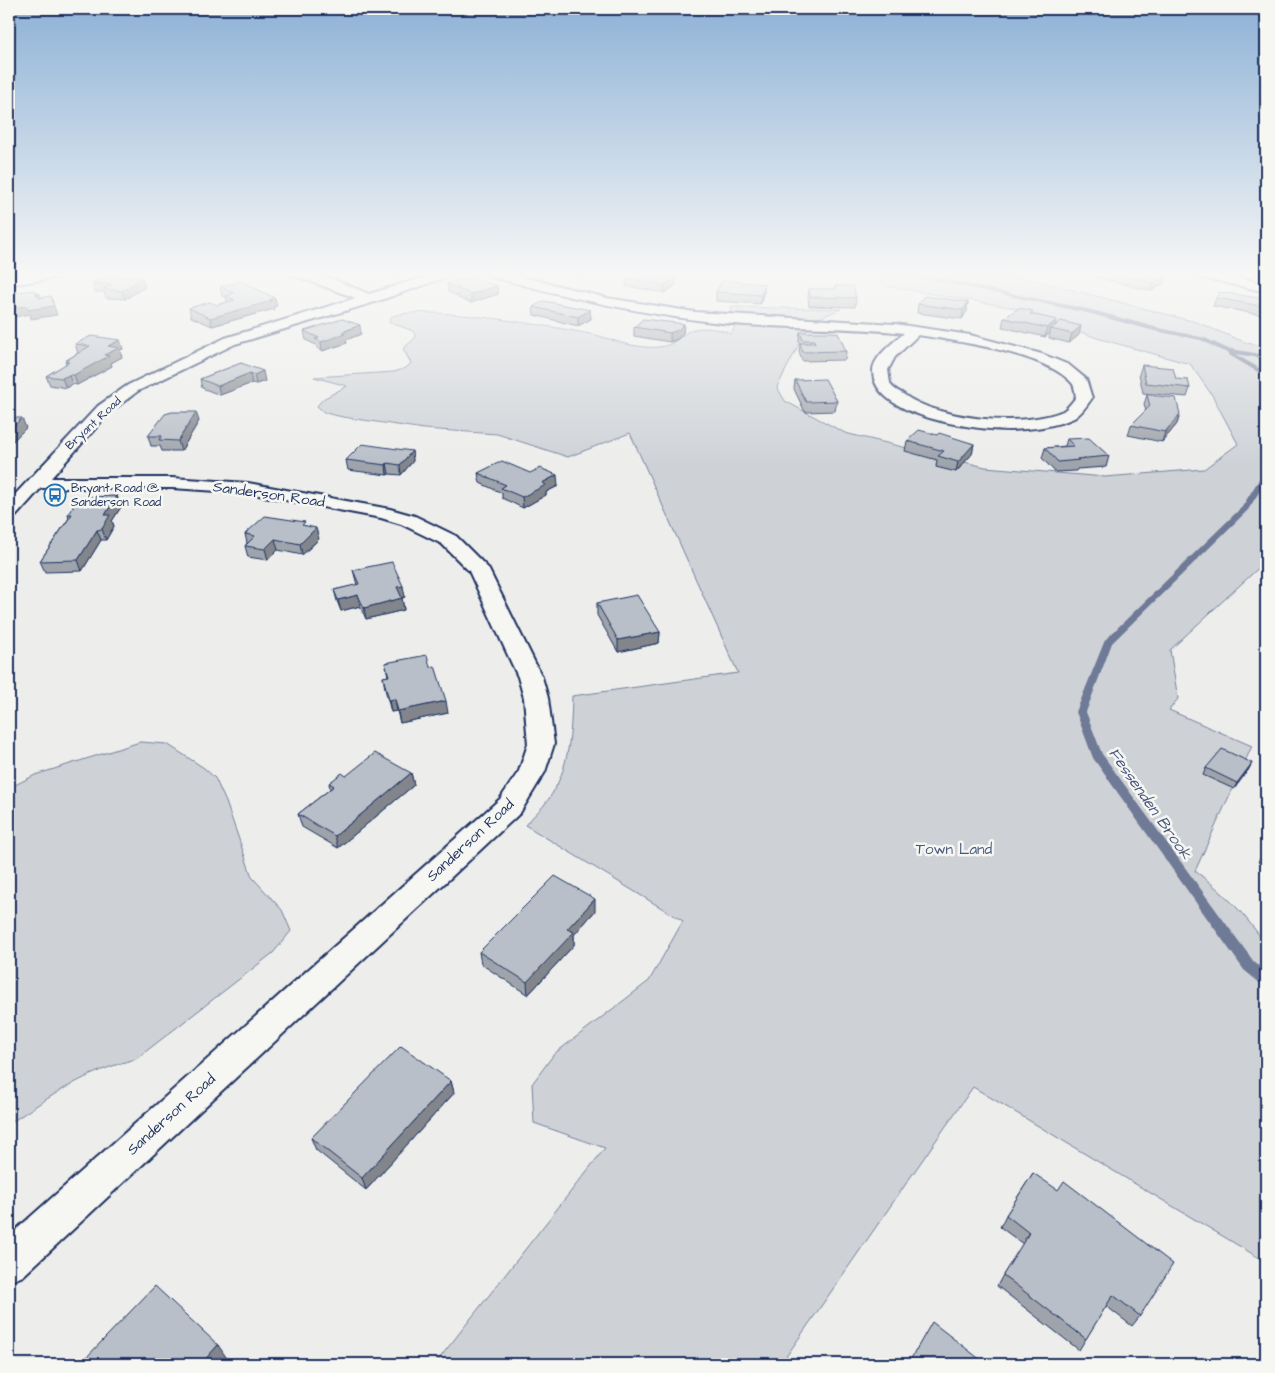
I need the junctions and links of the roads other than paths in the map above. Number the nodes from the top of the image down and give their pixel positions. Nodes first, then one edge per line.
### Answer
1 (246, 337) edge
2 (908, 337) edge
3 (954, 337) edge
4 (35, 483) junction
5 (9, 512) edge
6 (9, 1262) edge

1 - 4 street, Bryant Road
2 - 3 street
4 - 5 street, Bryant Road
4 - 6 street, Sanderson Road

